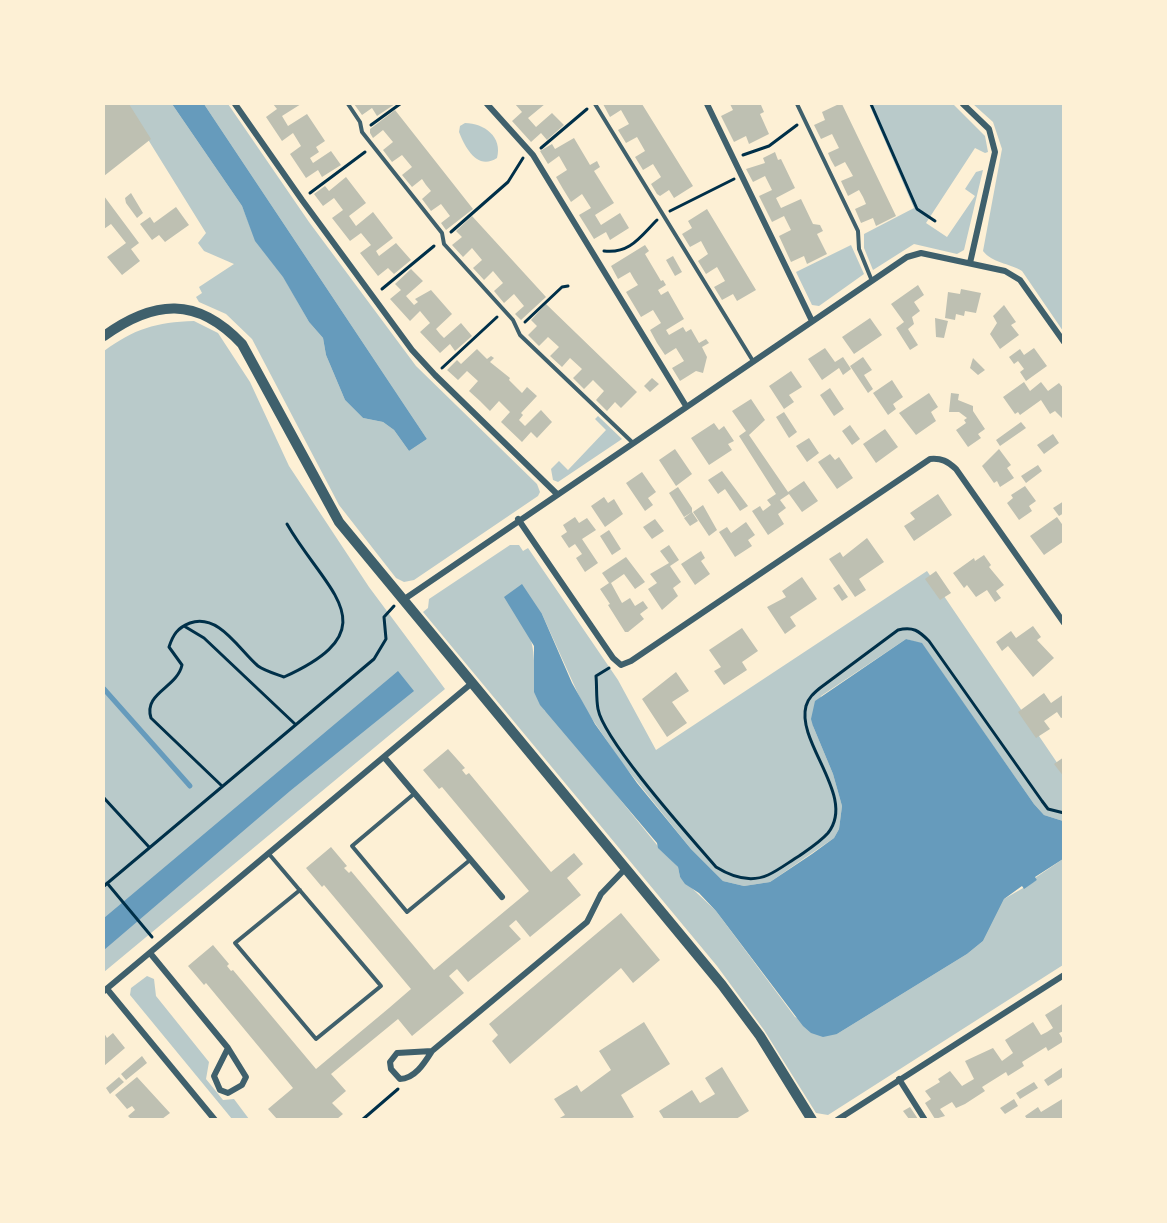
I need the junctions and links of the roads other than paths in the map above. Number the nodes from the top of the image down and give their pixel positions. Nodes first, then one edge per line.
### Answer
1 (236, 104) edge
2 (348, 104) edge
3 (487, 104) edge
4 (594, 104) edge
5 (706, 104) edge
6 (797, 104) edge
7 (963, 104) edge
8 (970, 263) junction
9 (872, 281) junction
10 (812, 321) junction
11 (104, 336) edge
12 (1064, 342) edge
13 (753, 361) junction
14 (686, 406) junction
15 (632, 442) junction
16 (556, 494) junction
17 (518, 519) junction
18 (403, 600) junction
19 (1064, 623) edge
20 (472, 683) junction
21 (384, 757) junction
22 (415, 793) junction
23 (269, 854) junction
24 (470, 859) junction
25 (626, 868) junction
26 (300, 890) junction
27 (502, 897) dead end
28 (150, 953) junction
29 (1064, 975) edge
30 (105, 990) edge
31 (228, 1048) junction
32 (432, 1051) junction
33 (900, 1079) junction
34 (215, 1119) edge
35 (812, 1119) edge
36 (837, 1119) edge
37 (925, 1119) edge

1 - 16 street
2 - 15 lane
3 - 14 street
4 - 13 lane
5 - 10 street
6 - 9 lane
7 - 8 street
8 - 9 street
8 - 12 street
9 - 10 street
10 - 13 street
11 - 18 street
13 - 14 street
14 - 15 street
15 - 16 street
16 - 17 street
17 - 18 street
17 - 19 street
18 - 20 street
20 - 21 street
20 - 25 street
21 - 22 street
21 - 23 street
22 - 24 street
22 - 24 lane
23 - 26 lane
23 - 28 street
24 - 27 street
25 - 32 street
25 - 35 street
26 - 26 lane
28 - 30 street
28 - 31 street
29 - 33 street
30 - 34 street
31 - 31 street
32 - 32 street
33 - 36 street
33 - 37 street

